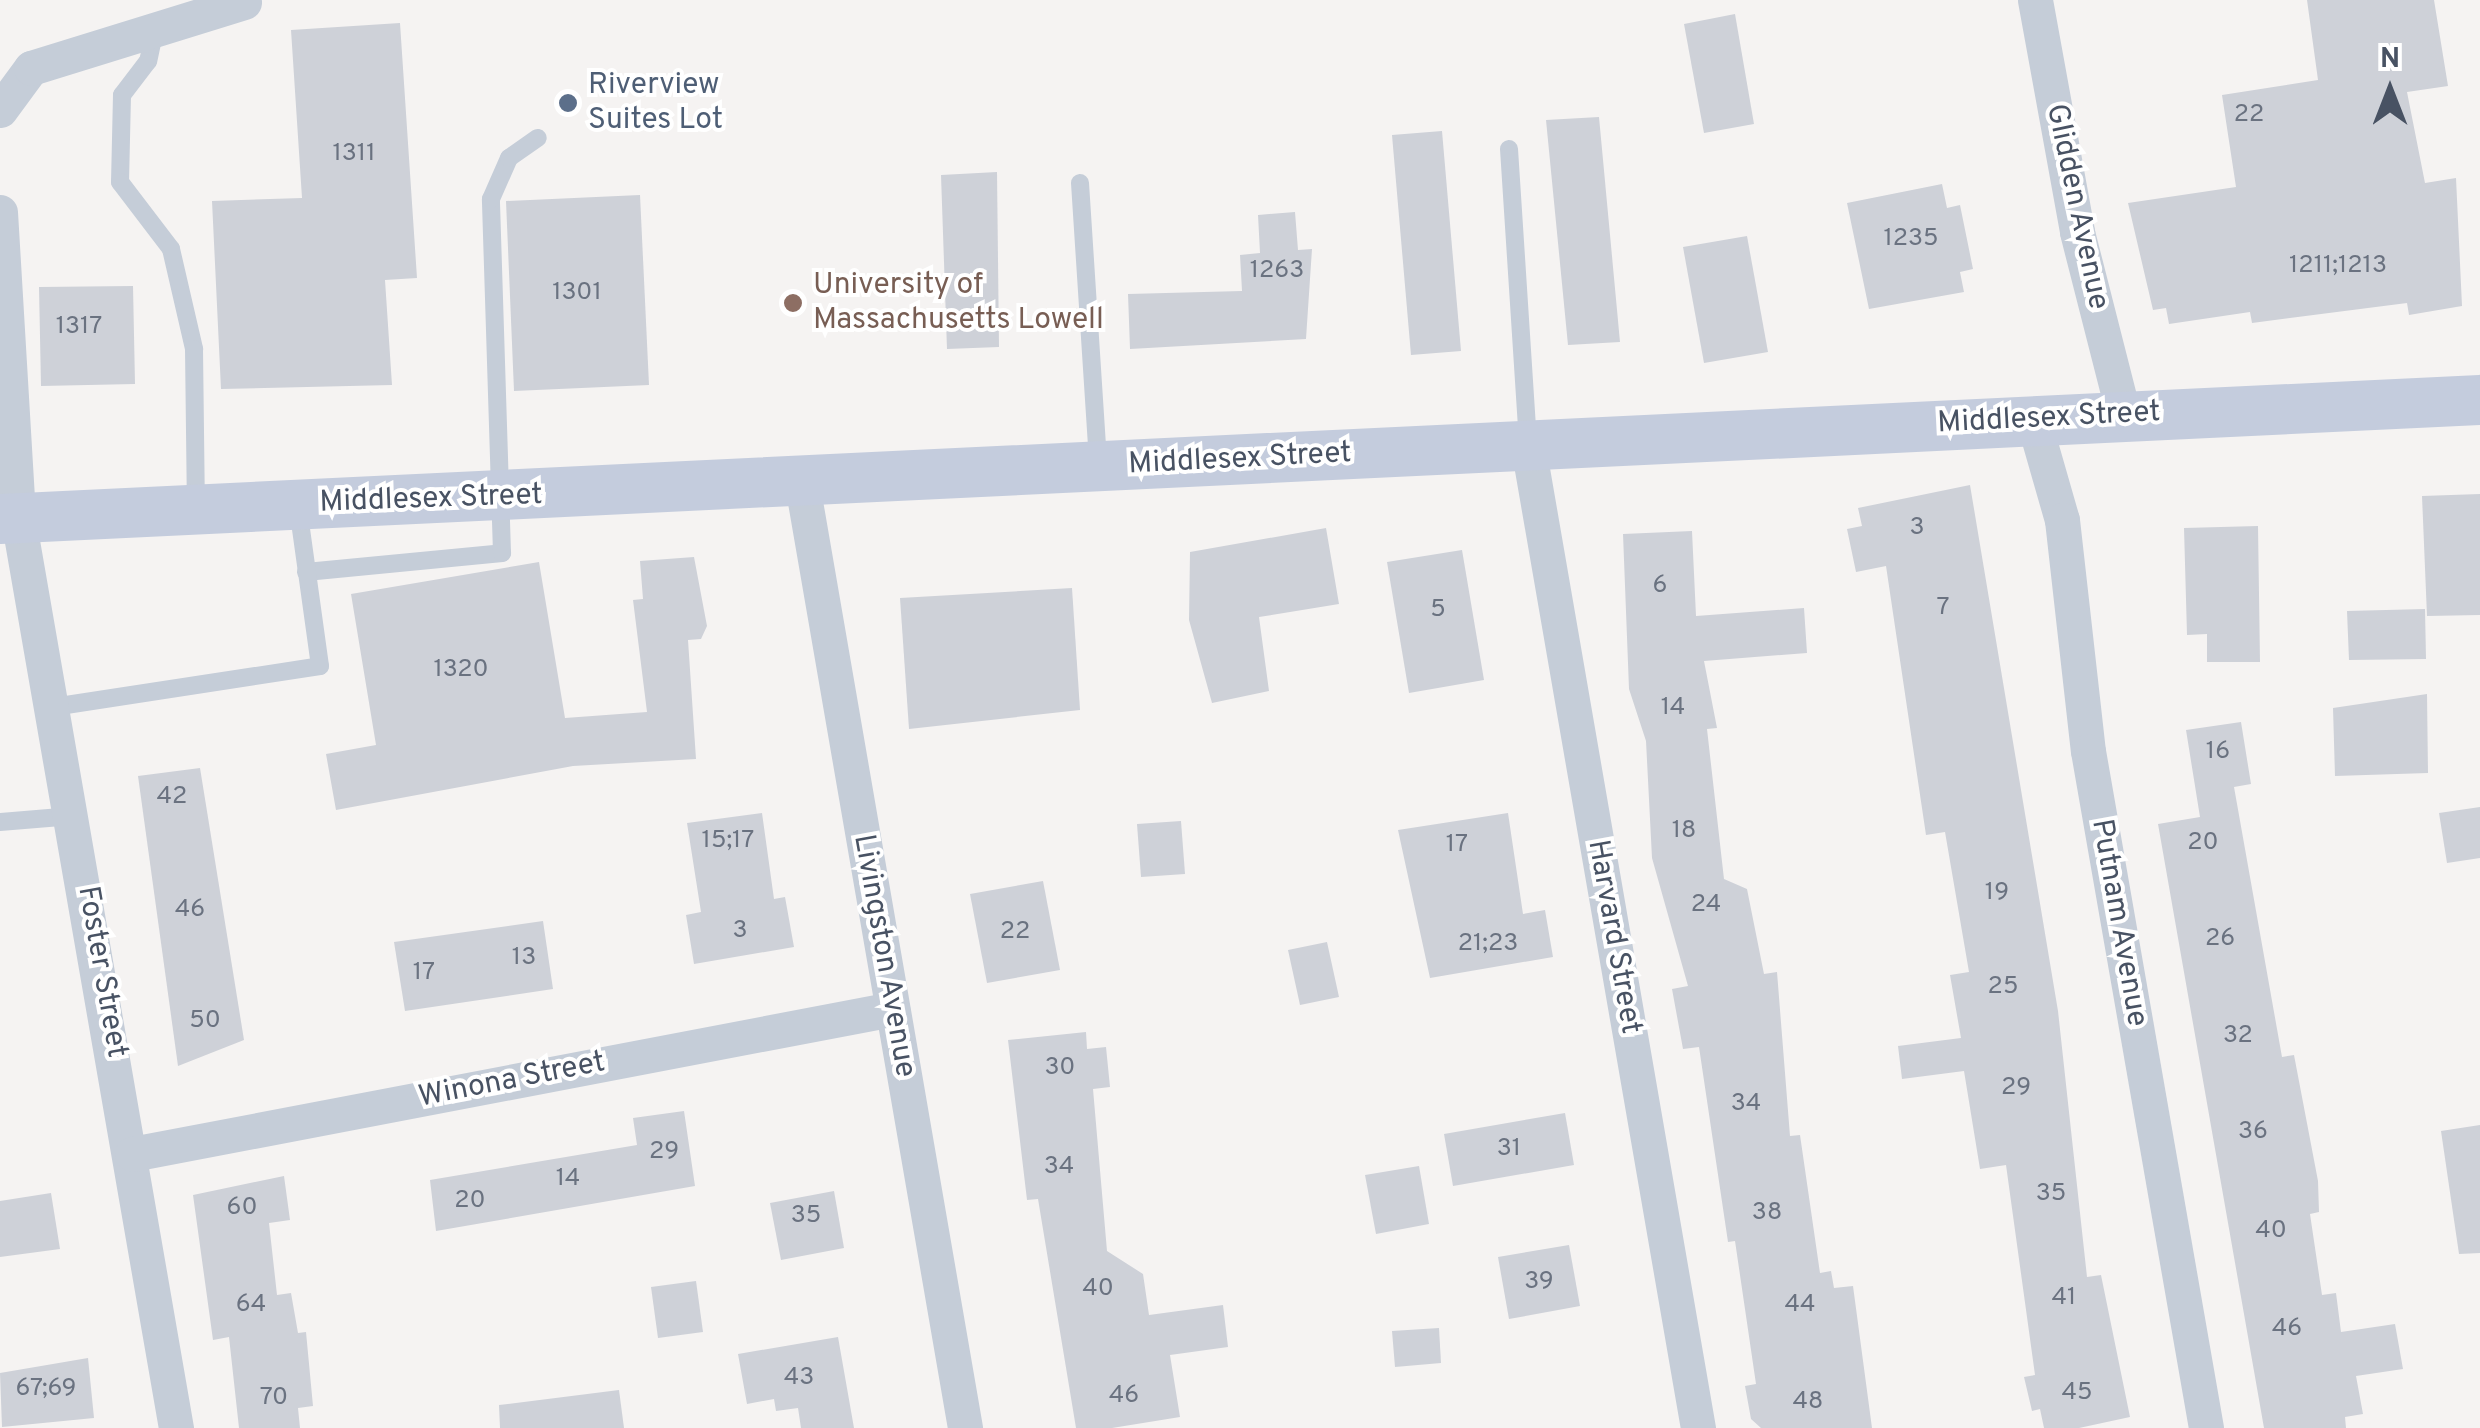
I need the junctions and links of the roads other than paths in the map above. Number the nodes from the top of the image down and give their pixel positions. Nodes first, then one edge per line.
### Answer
1 (2036, 0) edge
2 (226, 4) edge
3 (155, 28) junction
4 (0, 110) edge
5 (538, 138) dead end
6 (1508, 150) dead end
7 (1080, 183) dead end
8 (0, 212) edge
9 (2480, 400) edge
10 (2123, 413) junction
11 (2032, 419) junction
12 (1528, 446) junction
13 (1098, 468) junction
14 (802, 484) junction
15 (501, 497) junction
16 (298, 506) junction
17 (196, 510) junction
18 (9, 518) edge
19 (306, 572) junction
20 (53, 707) junction
21 (72, 816) junction
22 (0, 822) edge
23 (892, 1009) junction
24 (132, 1154) junction
25 (176, 1428) edge
26 (965, 1428) edge
27 (1698, 1428) edge
28 (2206, 1428) edge

1 - 10 street, Glidden Avenue
2 - 3 street
3 - 4 street
3 - 17 lane
5 - 15 lane
6 - 12 lane
7 - 13 lane
8 - 18 street, Foster Street
9 - 10 main road, Middlesex Street
10 - 11 main road, Middlesex Street
11 - 12 main road, Middlesex Street
11 - 28 street, Putnam Avenue
12 - 13 main road, Middlesex Street
12 - 27 street, Harvard Street
13 - 14 main road, Middlesex Street
14 - 15 main road, Middlesex Street
14 - 23 street, Livingston Avenue
15 - 16 main road, Middlesex Street
15 - 19 lane
16 - 17 main road, Middlesex Street
16 - 19 lane
17 - 18 main road, Middlesex Street
18 - 20 street, Foster Street
19 - 20 lane
20 - 21 street, Foster Street
21 - 22 lane
21 - 24 street, Foster Street
23 - 24 street, Winona Street
23 - 26 street, Livingston Avenue
24 - 25 street, Foster Street

